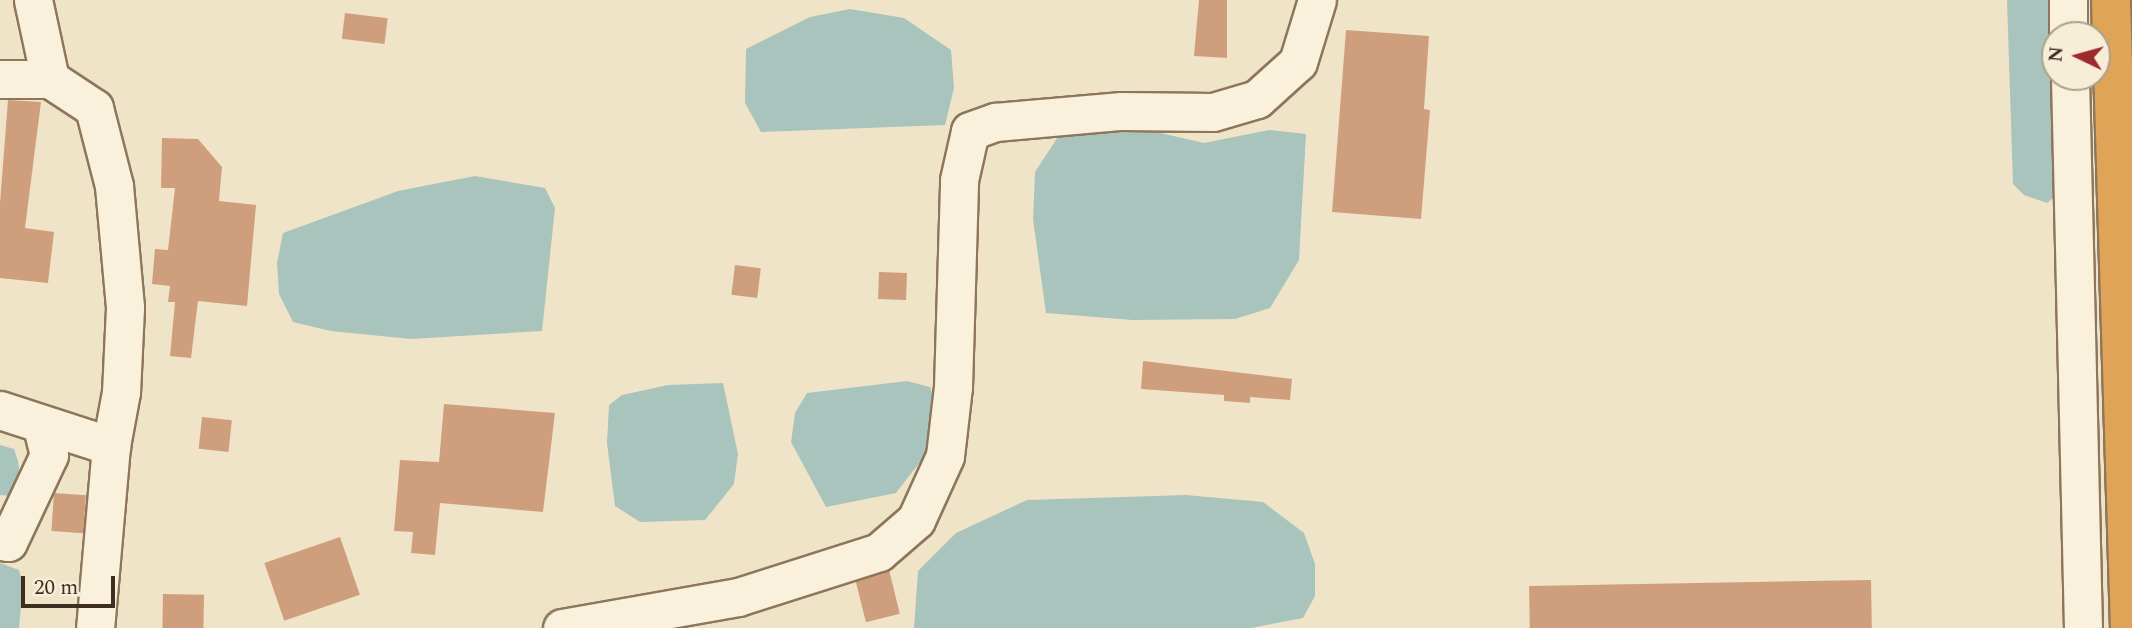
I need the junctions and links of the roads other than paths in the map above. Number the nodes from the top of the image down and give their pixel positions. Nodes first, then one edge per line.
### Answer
1 (33, 0) edge
2 (1317, 0) edge
3 (2068, 0) edge
4 (2111, 0) edge
5 (2068, 21) edge
6 (0, 79) edge
7 (50, 79) junction
8 (2070, 91) edge
9 (0, 410) edge
10 (41, 424) junction
11 (110, 446) junction
12 (0, 541) edge
13 (95, 628) edge
14 (562, 628) edge
15 (2083, 628) edge
16 (2130, 628) edge

1 - 7 street
2 - 14 street
3 - 5 street
4 - 16 highway
6 - 7 street
7 - 11 street
8 - 15 street
9 - 10 street
10 - 11 street
10 - 12 street
11 - 13 street

